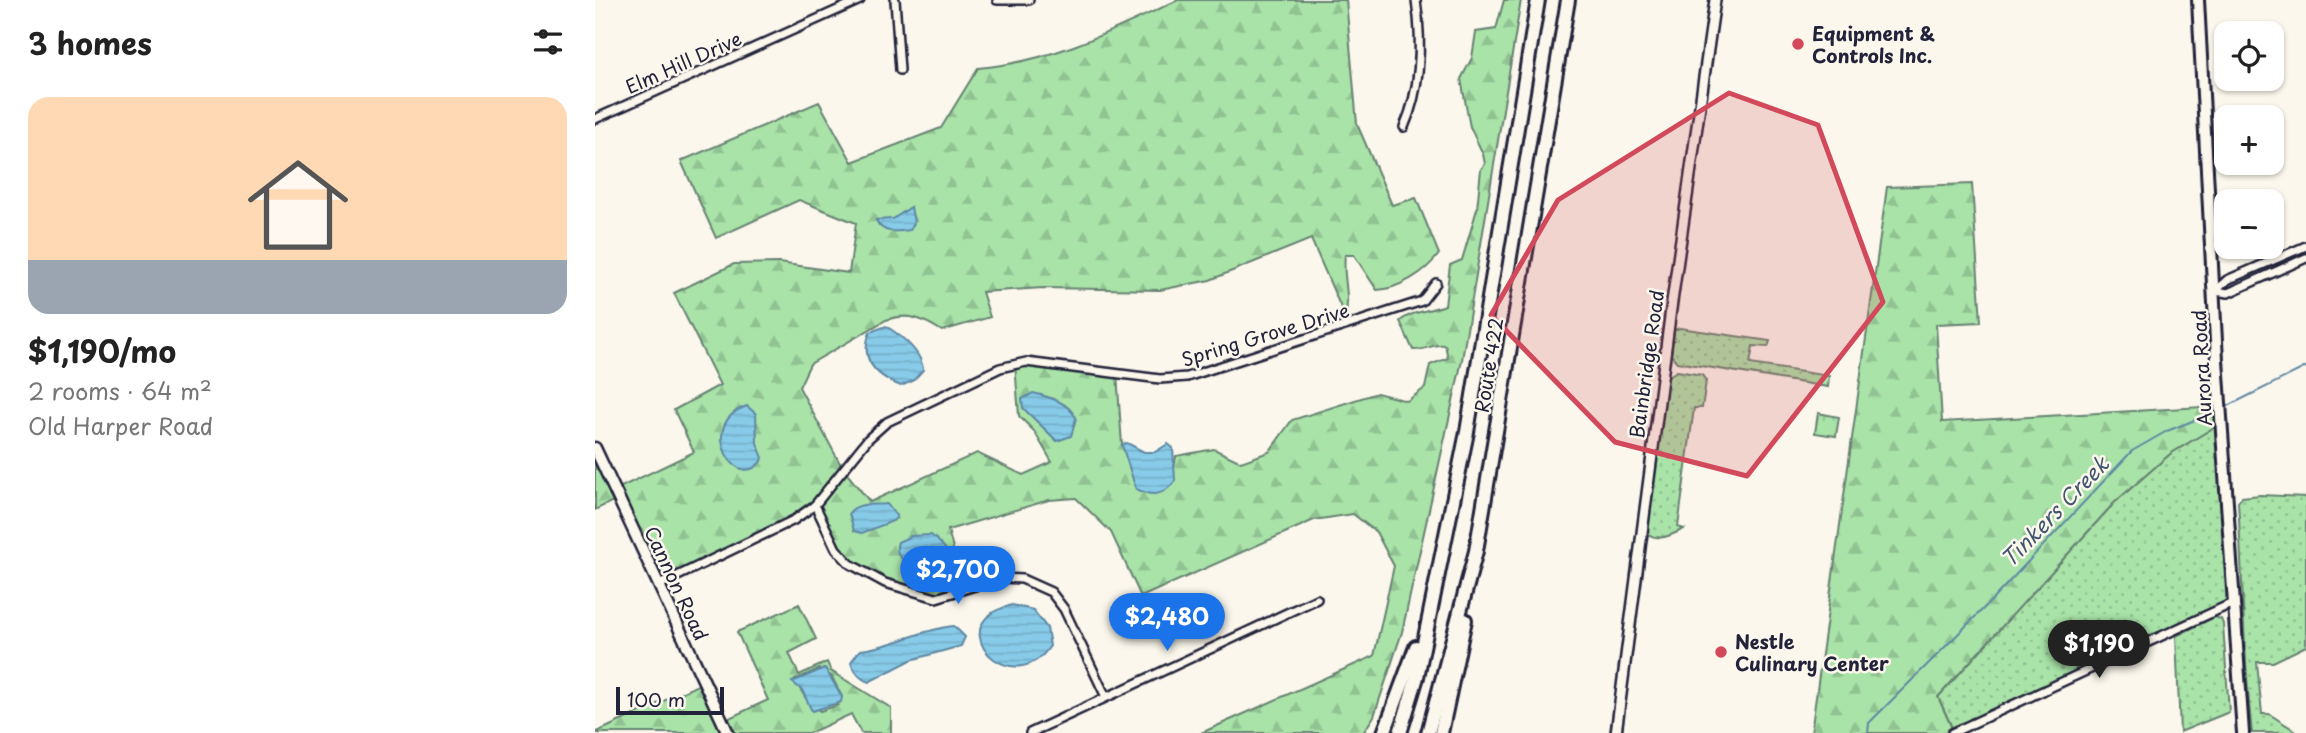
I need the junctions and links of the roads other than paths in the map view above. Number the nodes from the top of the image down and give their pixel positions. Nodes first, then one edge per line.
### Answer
1 (860, 0) edge
2 (895, 0) edge
3 (997, 0) edge
4 (1029, 0) edge
5 (1416, 0) edge
6 (1538, 0) edge
7 (1568, 0) edge
8 (1716, 0) edge
9 (2198, 0) edge
10 (900, 70) dead end
11 (595, 119) edge
12 (1404, 127) dead end
13 (2306, 246) edge
14 (2306, 258) edge
15 (1436, 283) dead end
16 (2214, 291) junction
17 (595, 448) edge
18 (1455, 494) junction
19 (815, 505) junction
20 (1476, 551) junction
21 (659, 585) junction
22 (1317, 599) dead end
23 (2235, 602) junction
24 (1106, 697) junction
25 (728, 733) edge
26 (1030, 733) edge
27 (1384, 733) edge
28 (1400, 733) edge
29 (1428, 733) edge
30 (1441, 733) edge
31 (1616, 733) edge
32 (1952, 733) edge
33 (2242, 733) edge

1 - 11 street, Elm Hill Drive
2 - 10 street
3 - 4 street
5 - 12 street
6 - 18 highway, Route 422
7 - 20 highway, Route 422
8 - 31 street, Bainbridge Road
9 - 16 main road, Aurora Road
13 - 16 street
14 - 16 street
15 - 19 street, Spring Grove Drive
16 - 23 main road, Aurora Road
17 - 21 main road, Cannon Road
18 - 27 highway
18 - 28 highway, Route 422
19 - 21 street, Spring Grove Drive
19 - 24 street
20 - 29 highway, Route 422
20 - 30 highway
21 - 25 main road, Cannon Road
22 - 24 street
23 - 32 street
23 - 33 main road, Aurora Road
24 - 26 street

